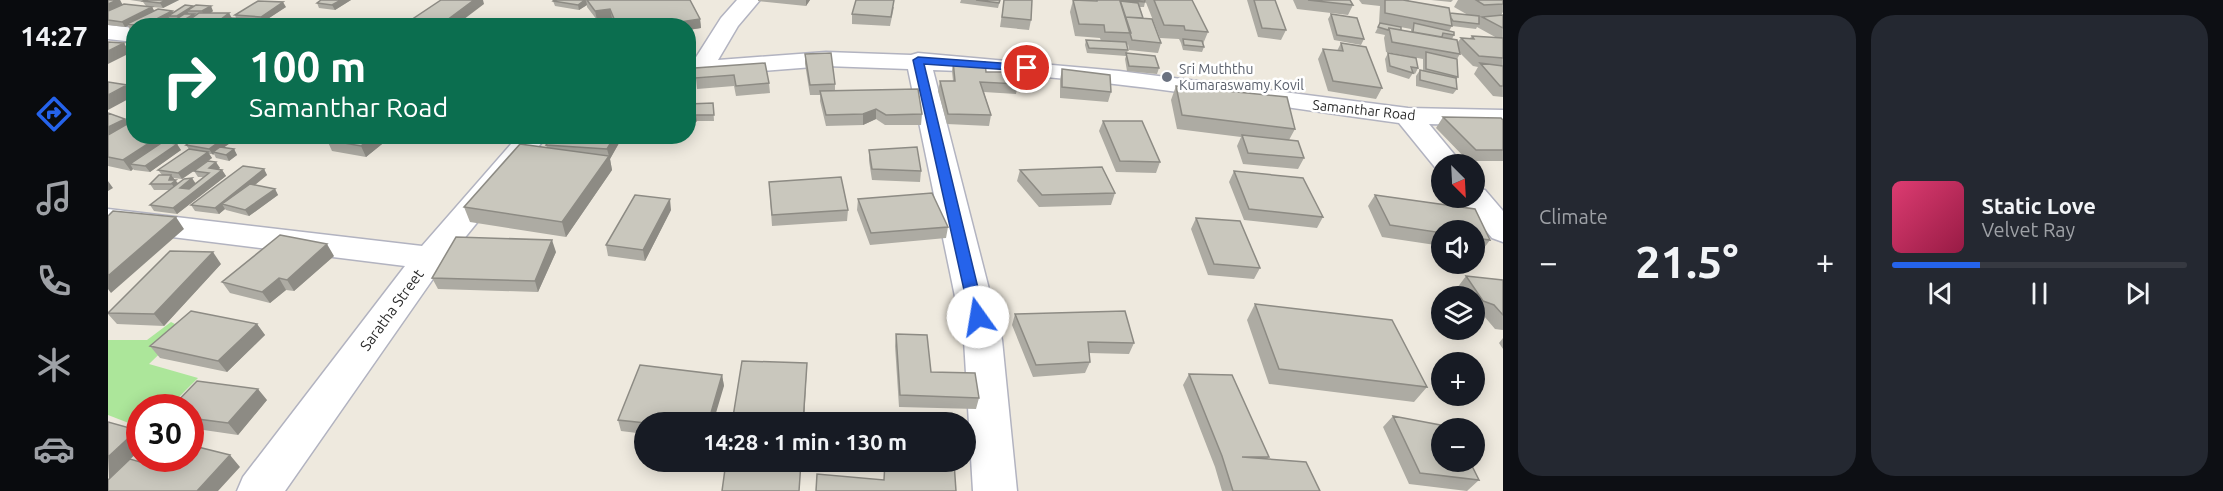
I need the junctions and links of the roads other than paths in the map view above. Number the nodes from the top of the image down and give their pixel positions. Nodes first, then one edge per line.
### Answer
1 (749, 0) edge
2 (108, 32) edge
3 (126, 34) edge
4 (918, 60) junction
5 (696, 67) edge
6 (696, 70) edge
7 (1408, 116) junction
8 (1503, 118) edge
9 (526, 144) edge
10 (1439, 154) edge
11 (1483, 208) edge
12 (108, 219) edge
13 (1503, 231) edge
14 (430, 258) junction
15 (259, 491) edge
16 (995, 491) edge

1 - 5 street
2 - 3 street
4 - 6 street, Samanthar Road
4 - 7 street, Samanthar Road
4 - 16 street
7 - 8 street, Samanthar Road
7 - 10 street
9 - 14 street, Saratha Street
11 - 13 street
12 - 14 street
14 - 15 street, Saratha Street

